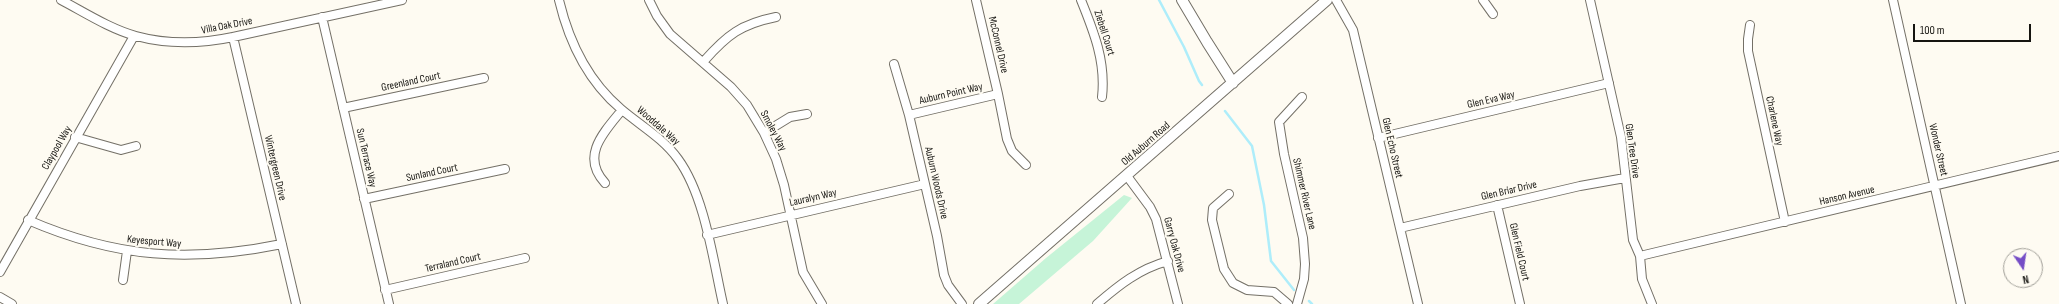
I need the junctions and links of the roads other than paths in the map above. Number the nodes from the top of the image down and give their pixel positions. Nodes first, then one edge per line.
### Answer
1 (61, 0) edge
2 (402, 0) edge
3 (559, 0) edge
4 (649, 0) edge
5 (976, 0) edge
6 (1081, 0) edge
7 (1182, 0) edge
8 (1327, 0) edge
9 (1336, 0) edge
10 (1483, 0) edge
11 (1590, 0) edge
12 (1893, 0) edge
13 (1493, 14) dead end
14 (322, 17) junction
15 (776, 17) dead end
16 (1750, 25) dead end
17 (134, 36) junction
18 (233, 37) junction
19 (704, 61) junction
20 (894, 64) dead end
21 (484, 78) dead end
22 (1233, 83) junction
23 (1609, 84) junction
24 (998, 94) junction
25 (1102, 97) dead end
26 (1302, 97) dead end
27 (343, 108) junction
28 (622, 110) junction
29 (807, 114) dead end
30 (909, 115) junction
31 (764, 133) junction
32 (76, 137) junction
33 (1378, 138) junction
34 (136, 146) dead end
35 (2059, 156) edge
36 (1026, 165) dead end
37 (505, 169) dead end
38 (1127, 176) junction
39 (1625, 178) junction
40 (605, 184) dead end
41 (925, 184) junction
42 (1935, 186) junction
43 (1229, 194) dead end
44 (364, 199) junction
45 (1497, 205) junction
46 (791, 215) junction
47 (28, 220) junction
48 (1785, 222) junction
49 (1400, 228) junction
50 (707, 235) junction
51 (282, 244) junction
52 (127, 251) junction
53 (1640, 256) junction
54 (525, 258) dead end
55 (1168, 261) junction
56 (0, 272) edge
57 (123, 280) dead end
58 (386, 290) junction
59 (0, 297) edge
60 (12, 304) edge
61 (296, 304) edge
62 (389, 304) edge
63 (723, 304) edge
64 (822, 304) edge
65 (962, 304) edge
66 (979, 304) edge
67 (1097, 304) edge
68 (1178, 304) edge
69 (1288, 304) edge
70 (1297, 304) edge
71 (1418, 304) edge
72 (1520, 304) edge
73 (1652, 304) edge
74 (1961, 304) edge

1 - 17 street, Villa Oak Drive
2 - 14 street, Villa Oak Drive
3 - 28 street, Wooddale Way
4 - 19 street, Smoley Way
5 - 24 street, McConnel Drive
6 - 25 street, Ziebell Court
7 - 22 main road
8 - 22 main road, Old Auburn Road
9 - 33 street, Glen Echo Street
10 - 13 street
11 - 23 street, Glen Tree Drive
12 - 42 street, Wonder Street
14 - 18 street, Villa Oak Drive
14 - 27 street, Sun Terrace Way
15 - 19 street
16 - 48 street, Charlene Way
17 - 18 street, Villa Oak Drive
17 - 32 street, Claypool Way
18 - 51 street, Wintergreen Drive
19 - 31 street, Smoley Way
20 - 30 street, Auburn Woods Drive
21 - 27 street, Greenland Court
22 - 38 main road, Old Auburn Road
23 - 33 street, Glen Eva Way
23 - 39 street, Glen Tree Drive
24 - 30 street, Auburn Point Way
24 - 36 street, McConnel Drive
26 - 70 street, Shimmer River Lane
27 - 44 street, Sun Terrace Way
28 - 40 street
28 - 50 street, Wooddale Way
29 - 31 street
30 - 41 street, Auburn Woods Drive
31 - 46 street, Smoley Way
32 - 34 street
32 - 47 street, Claypool Way
33 - 49 street, Glen Echo Street
35 - 42 street, Hanson Avenue
37 - 44 street, Sunland Court
38 - 55 street, Garry Oak Drive
38 - 66 main road, Old Auburn Road
39 - 45 street, Glen Briar Drive
39 - 53 street, Glen Tree Drive
41 - 46 street, Lauralyn Way
41 - 65 street, Auburn Woods Drive
42 - 48 street, Hanson Avenue
42 - 74 street, Wonder Street
43 - 69 street
44 - 58 street, Sun Terrace Way
45 - 49 street, Glen Briar Drive
45 - 72 street, Glen Field Court
46 - 50 street, Lauralyn Way
46 - 64 street, Smoley Way
47 - 52 street, Keyesport Way
47 - 56 street, Claypool Way
48 - 53 street, Hanson Avenue
49 - 71 street, Glen Echo Street
50 - 63 street, Wooddale Way
51 - 52 street, Keyesport Way
51 - 61 street, Wintergreen Drive
52 - 57 street
53 - 73 street, Glen Tree Drive
54 - 58 street, Terraland Court
55 - 67 street
55 - 68 street, Garry Oak Drive
58 - 62 street, Sun Terrace Way
59 - 60 street

